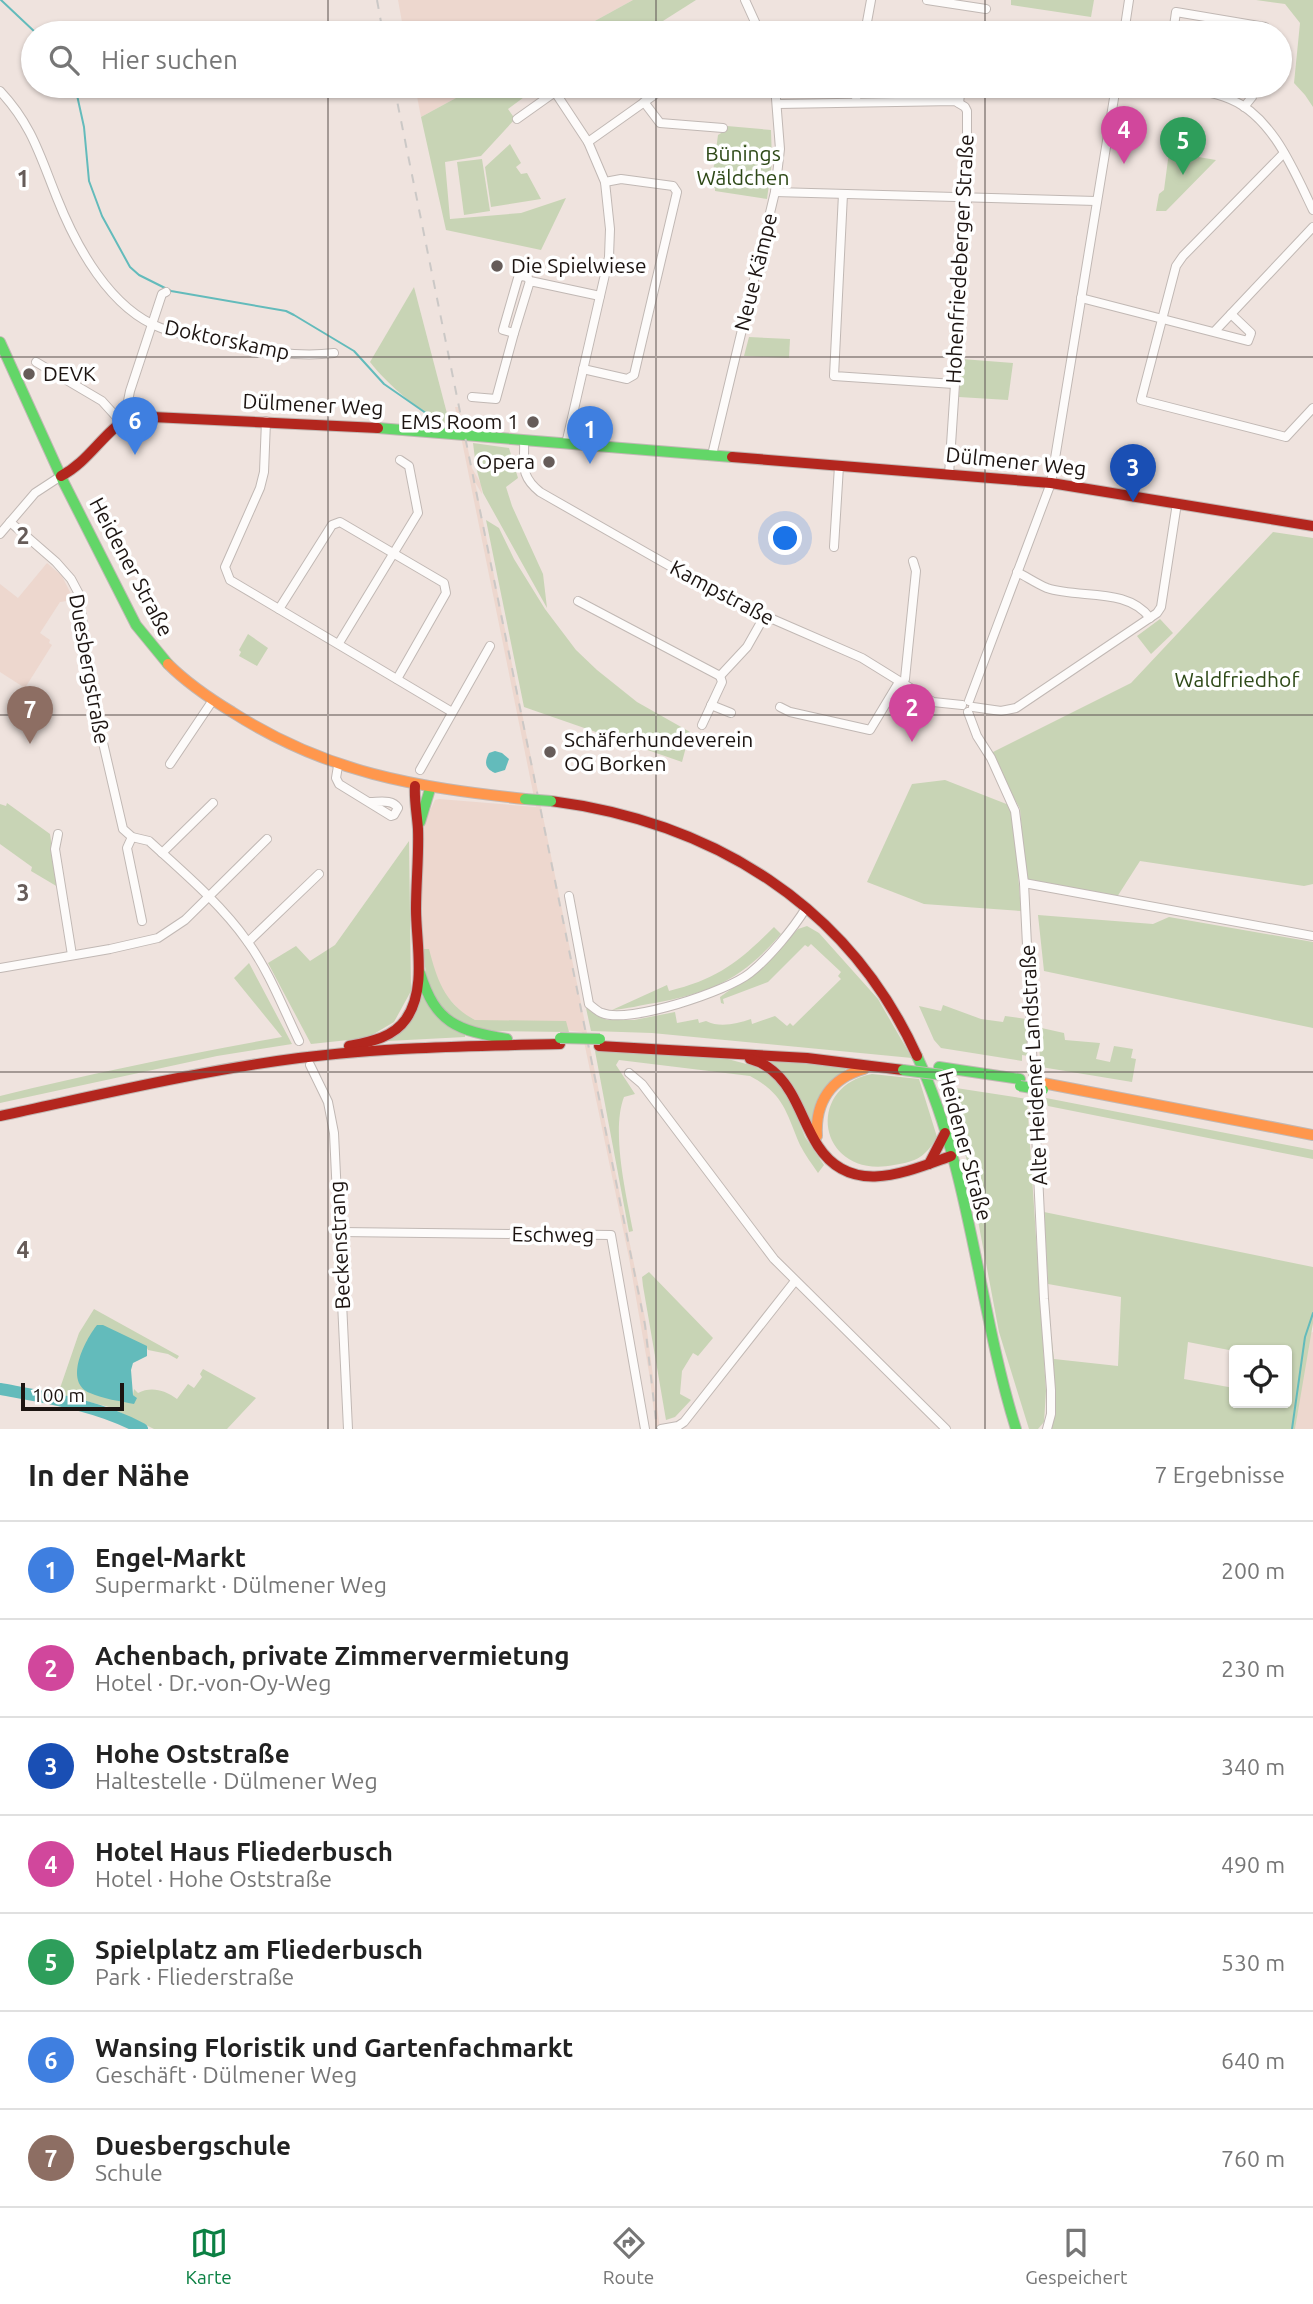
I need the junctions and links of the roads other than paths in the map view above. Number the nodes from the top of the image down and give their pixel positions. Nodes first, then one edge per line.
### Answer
1 (745, 0) edge
2 (872, 0) edge
3 (927, 0) edge
4 (1129, 0) edge
5 (986, 9) dead end
6 (1221, 19) joint
7 (754, 21) edge
8 (868, 21) edge
9 (1126, 21) edge
10 (1174, 21) edge
11 (1232, 21) edge
12 (0, 91) edge
13 (547, 98) edge
14 (559, 98) edge
15 (650, 98) edge
16 (777, 98) edge
17 (856, 98) edge
18 (960, 98) edge
19 (1114, 98) edge
20 (1229, 98) edge
21 (1251, 98) edge
22 (856, 101) junction
23 (644, 102) junction
24 (959, 103) junction
25 (778, 104) junction
26 (1244, 107) junction
27 (517, 119) dead end
28 (723, 128) dead end
29 (588, 142) junction
30 (1283, 153) junction
31 (605, 182) junction
32 (775, 192) junction
33 (843, 194) junction
34 (967, 197) junction
35 (1096, 201) junction
36 (1313, 210) edge
37 (1313, 227) edge
38 (166, 292) dead end
39 (600, 296) junction
40 (1081, 298) junction
41 (1231, 314) junction
42 (1163, 317) junction
43 (152, 324) junction
44 (1215, 331) junction
45 (0, 342) edge
46 (334, 353) dead end
47 (36, 362) dead end
48 (6, 369) edge
49 (583, 369) junction
50 (954, 384) junction
51 (472, 397) dead end
52 (1313, 408) edge
53 (132, 416) junction
54 (267, 421) junction
55 (121, 422) junction
56 (524, 440) junction
57 (566, 444) junction
58 (712, 455) junction
59 (400, 460) dead end
60 (839, 466) junction
61 (949, 475) junction
62 (61, 476) junction
63 (1051, 483) junction
64 (1177, 503) junction
65 (10, 522) junction
66 (1313, 526) edge
67 (0, 534) edge
68 (834, 547) dead end
69 (393, 554) junction
70 (913, 561) dead end
71 (1017, 572) junction
72 (578, 601) dead end
73 (279, 609) junction
74 (764, 617) junction
75 (1150, 618) junction
76 (339, 643) junction
77 (491, 646) dead end
78 (720, 676) junction
79 (397, 679) junction
80 (901, 683) junction
81 (213, 700) junction
82 (711, 705) junction
83 (968, 706) junction
84 (780, 707) dead end
85 (452, 712) junction
86 (731, 713) dead end
87 (702, 725) dead end
88 (170, 764) dead end
89 (338, 766) junction
90 (420, 770) dead end
91 (415, 786) junction
92 (430, 789) junction
93 (370, 802) dead end
94 (213, 803) dead end
95 (418, 830) junction
96 (58, 834) dead end
97 (132, 837) junction
98 (267, 839) dead end
99 (162, 853) junction
100 (319, 874) dead end
101 (1024, 883) junction
102 (569, 896) dead end
103 (208, 897) junction
104 (806, 908) junction
105 (142, 921) dead end
106 (1313, 936) edge
107 (248, 942) junction
108 (72, 955) junction
109 (418, 964) junction
110 (0, 968) edge
111 (511, 1040) junction
112 (299, 1041) dead end
113 (560, 1041) junction
114 (600, 1043) junction
115 (320, 1051) junction
116 (721, 1053) junction
117 (310, 1065) dead end
118 (902, 1067) junction
119 (629, 1073) dead end
120 (1043, 1086) junction
121 (0, 1110) edge
122 (0, 1116) edge
123 (945, 1133) junction
124 (1313, 1135) edge
125 (1313, 1142) edge
126 (819, 1147) junction
127 (953, 1160) junction
128 (929, 1164) junction
129 (910, 1170) junction
130 (340, 1233) junction
131 (794, 1281) junction
132 (348, 1429) edge
133 (645, 1429) edge
134 (661, 1429) edge
135 (946, 1429) edge
136 (1016, 1429) edge
137 (1047, 1429) edge

1 - 7 street
2 - 8 street
3 - 5 street
4 - 9 street
6 - 10 street
6 - 11 street
12 - 43 street, Doktorskamp
13 - 27 street
14 - 29 street
15 - 23 street
16 - 25 street, Neue Kämpe
17 - 22 street
18 - 24 street
19 - 35 street
20 - 26 street
21 - 26 street
22 - 24 street, Hohenfriedeberger Straße
22 - 25 street, Hohenfriedeberger Straße
23 - 28 street
23 - 29 street
24 - 34 street, Hohenfriedeberger Straße
25 - 32 street, Neue Kämpe
26 - 30 street
29 - 31 street
30 - 36 street
30 - 42 street
31 - 39 street
31 - 49 street
32 - 33 street
32 - 58 street, Neue Kämpe
33 - 34 street
33 - 50 street
34 - 35 street
34 - 50 street, Hohenfriedeberger Straße
35 - 40 street
37 - 41 street
38 - 43 street
39 - 49 street
39 - 51 street
40 - 42 street
40 - 63 street
41 - 44 street
41 - 44 street
42 - 44 street
42 - 52 street
43 - 46 street, Doktorskamp
43 - 53 street
45 - 48 main road, Heidener Straße
47 - 55 street
48 - 62 main road, Heidener Straße
49 - 57 street
50 - 61 street, Hohenfriedeberger Straße
53 - 54 main road, Dülmener Weg
53 - 55 main road
54 - 56 main road, Dülmener Weg
54 - 73 street
55 - 62 main road
56 - 57 main road, Dülmener Weg
56 - 74 street, Kampstraße
57 - 58 main road, Dülmener Weg
58 - 60 main road, Dülmener Weg
59 - 69 street
60 - 61 main road, Dülmener Weg
60 - 68 street
61 - 63 main road, Dülmener Weg
62 - 65 street
62 - 81 main road, Heidener Straße
63 - 64 main road, Dülmener Weg
63 - 71 street
64 - 66 main road, Dülmener Weg
64 - 75 street
65 - 67 street
65 - 97 street, Duesbergstraße
69 - 73 street
69 - 76 street
69 - 79 street
70 - 80 street
71 - 75 street
71 - 83 street
72 - 78 street
73 - 76 street
74 - 78 street
74 - 80 street, Kampstraße
75 - 83 street, Kampstraße
76 - 79 street
77 - 85 street
78 - 82 street
79 - 85 street
80 - 83 street, Kampstraße
80 - 84 street
81 - 88 street
81 - 89 main road, Heidener Straße
82 - 86 street
82 - 87 street
83 - 101 street, Alte Heidener Landstraße
85 - 90 street
89 - 91 main road, Heidener Straße
89 - 93 street
91 - 92 main road, Heidener Straße
91 - 95 main road
92 - 95 main road
92 - 104 main road, Heidener Straße, bridge
94 - 99 street
95 - 109 main road
96 - 108 street
97 - 99 street
97 - 105 street, Duesbergstraße
98 - 103 street
99 - 103 street
100 - 107 street
101 - 106 street
101 - 137 street, Alte Heidener Landstraße
102 - 104 street
103 - 107 street
103 - 108 street
104 - 123 main road, Heidener Straße
107 - 112 street
108 - 110 street
109 - 111 main road
109 - 115 main road
111 - 113 main road
111 - 115 main road
113 - 114 main road
113 - 122 main road
114 - 116 main road
114 - 118 main road
115 - 121 main road
116 - 118 main road
116 - 126 main road
117 - 130 street, Beckenstrang
118 - 120 main road, bridge
118 - 126 main road
119 - 131 street
120 - 124 main road
120 - 125 main road
123 - 127 main road, Heidener Straße
123 - 128 main road
126 - 129 main road
127 - 128 main road
127 - 129 main road
127 - 136 main road, Heidener Straße
128 - 129 main road
130 - 132 street, Beckenstrang
130 - 133 street, Eschweg
131 - 134 street
131 - 135 street

